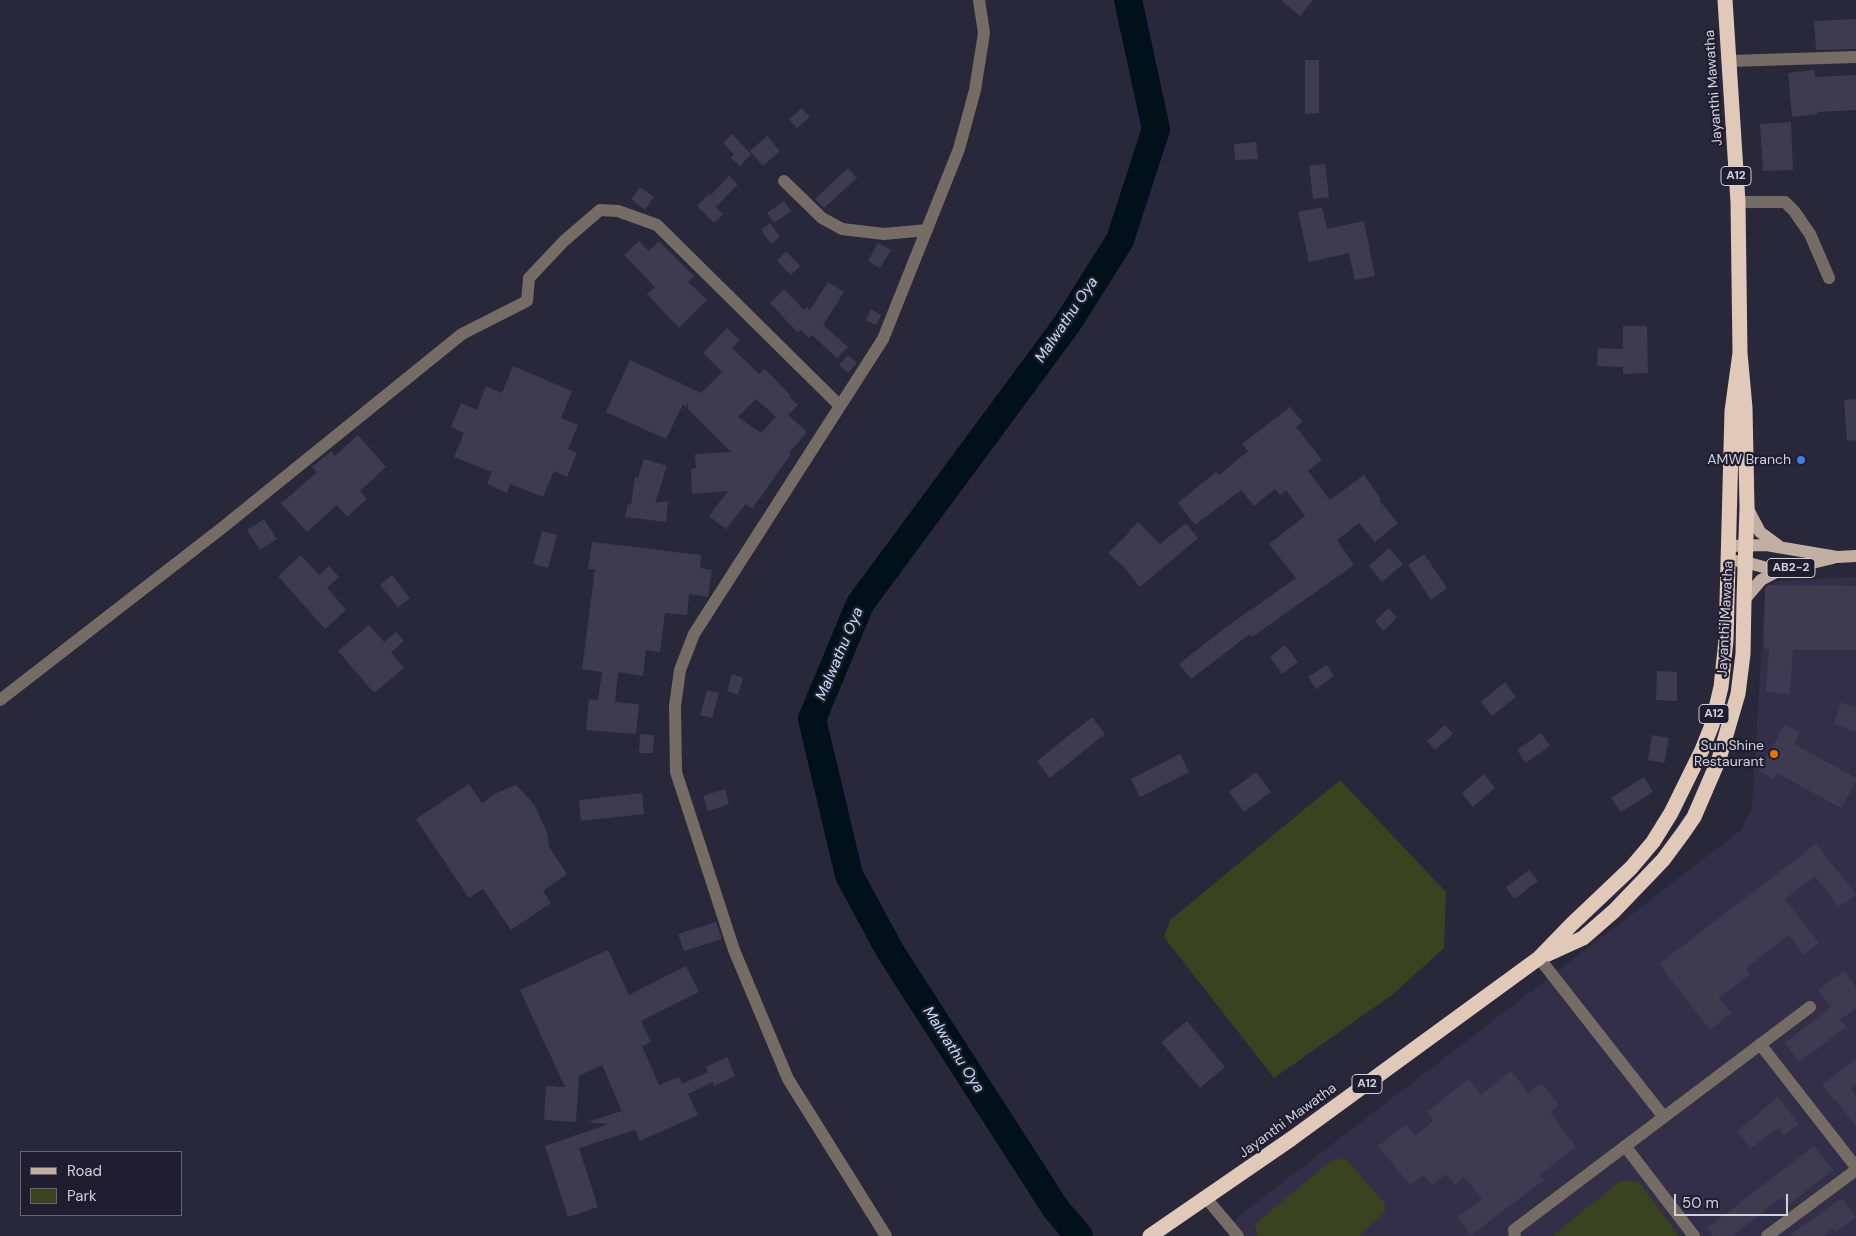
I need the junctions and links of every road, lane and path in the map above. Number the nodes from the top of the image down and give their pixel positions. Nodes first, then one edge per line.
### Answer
1 (979, 0) edge
2 (1725, 0) edge
3 (1856, 57) edge
4 (1729, 61) junction
5 (784, 181) dead end
6 (1738, 202) junction
7 (927, 230) junction
8 (1829, 278) dead end
9 (1740, 353) junction
10 (840, 406) junction
11 (1747, 506) junction
12 (1780, 547) junction
13 (1728, 554) junction
14 (1745, 554) junction
15 (1856, 556) edge
16 (1838, 557) junction
17 (1778, 570) junction
18 (1744, 600) junction
19 (0, 700) edge
20 (1540, 958) junction
21 (1810, 1007) dead end
22 (1760, 1044) junction
23 (1663, 1116) junction
24 (1625, 1146) junction
25 (1856, 1168) edge
26 (1206, 1198) junction
27 (886, 1236) edge
28 (1150, 1236) edge
29 (1238, 1236) edge
30 (1515, 1236) edge
31 (1694, 1236) edge
32 (1767, 1236) edge

1 - 7 street
2 - 4 highway, Jayanthi Mawatha / A12
3 - 4 street
4 - 6 highway, Jayanthi Mawatha / A12
5 - 7 street
6 - 8 street
6 - 9 highway, Jayanthi Mawatha / A12
7 - 10 street
9 - 11 highway, Jayanthi Mawatha / A12
9 - 13 highway, Jayanthi Mawatha / A12
10 - 19 street
10 - 27 street
11 - 12 main road
11 - 14 highway, Jayanthi Mawatha / A12
12 - 14 main road, AB2-2
12 - 16 main road, AB2-2
13 - 14 main road
13 - 20 highway, Jayanthi Mawatha / A12
14 - 17 main road, AB2-2
14 - 18 highway, Jayanthi Mawatha / A12
15 - 16 main road, AB2-2
16 - 17 main road, AB2-2
17 - 18 main road
18 - 20 highway, Jayanthi Mawatha / A12
20 - 23 street
20 - 26 highway, Jayanthi Mawatha / A12
21 - 22 street
22 - 23 street
22 - 25 street
23 - 24 street
24 - 30 street
24 - 31 street
25 - 32 street
26 - 28 highway, Jayanthi Mawatha / A12
26 - 29 street

